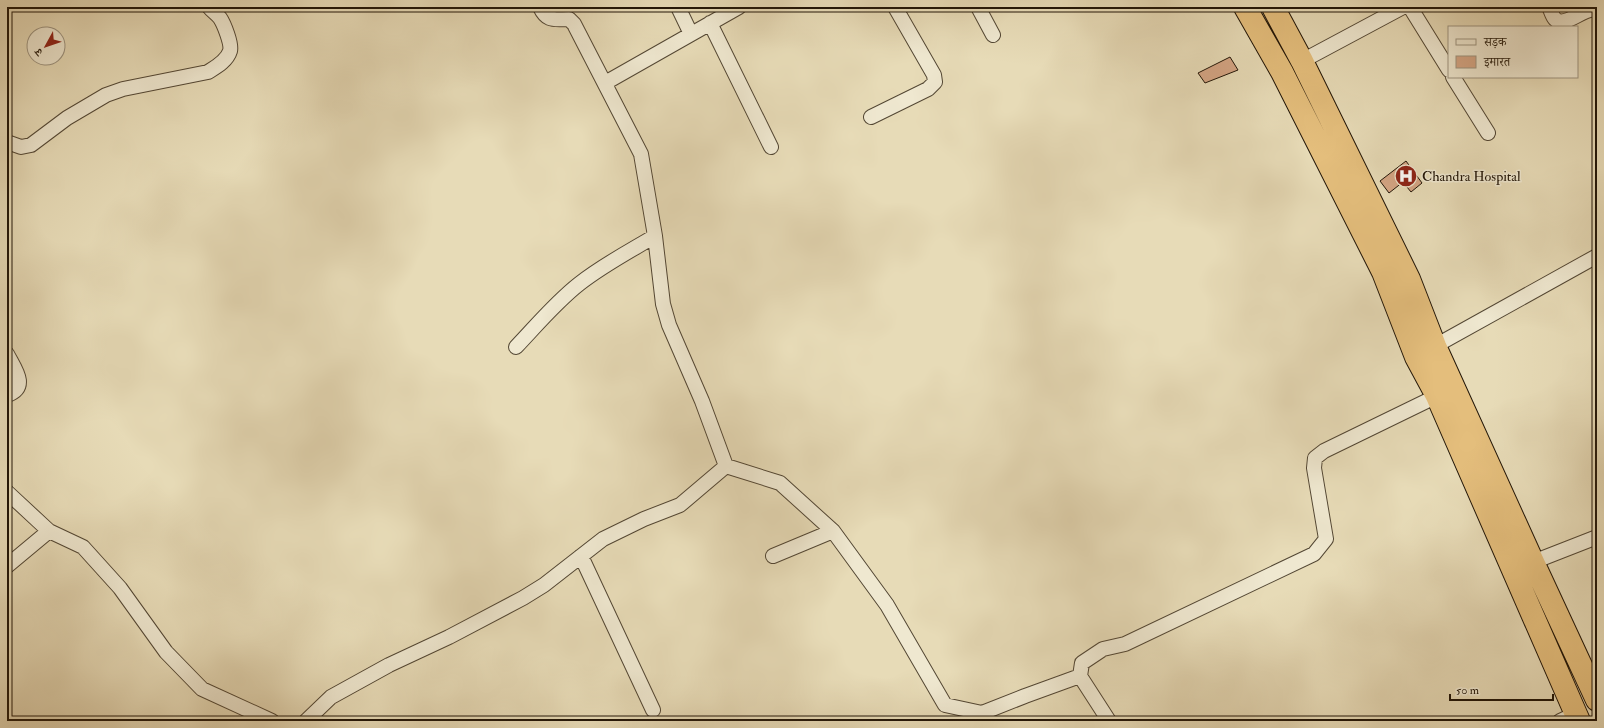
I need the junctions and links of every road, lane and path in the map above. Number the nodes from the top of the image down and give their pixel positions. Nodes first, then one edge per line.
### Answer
1 (209, 7) edge
2 (540, 7) edge
3 (678, 7) edge
4 (739, 7) edge
5 (895, 7) edge
6 (978, 7) edge
7 (1245, 7) edge
8 (1273, 7) edge
9 (1403, 7) edge
10 (1410, 7) edge
11 (1549, 7) edge
12 (1597, 10) edge
13 (710, 23) junction
14 (691, 34) junction
15 (993, 35) dead end
16 (1302, 61) junction
17 (1448, 68) edge
18 (1455, 78) edge
19 (605, 83) junction
20 (871, 117) dead end
21 (1488, 133) dead end
22 (7, 142) edge
23 (771, 147) dead end
24 (655, 236) junction
25 (1597, 256) edge
26 (1435, 346) junction
27 (516, 347) dead end
28 (7, 354) edge
29 (7, 395) edge
30 (1437, 396) junction
31 (726, 466) junction
32 (7, 492) edge
33 (49, 530) junction
34 (833, 531) junction
35 (1597, 537) edge
36 (581, 556) junction
37 (773, 556) dead end
38 (1532, 562) junction
39 (7, 566) edge
40 (1080, 676) junction
41 (1597, 700) edge
42 (653, 710) dead end
43 (1572, 719) edge
44 (272, 721) edge
45 (306, 721) edge
46 (1109, 721) edge

1 - 22 street
2 - 19 street
3 - 14 street
4 - 13 street
5 - 20 street
6 - 15 street
7 - 30 highway
8 - 16 highway
9 - 16 street
10 - 17 street
11 - 12 street
13 - 14 street
13 - 23 street
14 - 19 street
16 - 26 highway
18 - 21 street
19 - 24 street
24 - 27 street
24 - 31 street
25 - 26 street
26 - 38 highway
28 - 29 street
30 - 40 street
30 - 43 highway
31 - 34 street
31 - 36 street
32 - 33 street
33 - 39 street
33 - 44 street
34 - 37 street
34 - 40 street
35 - 38 street
36 - 42 street
36 - 45 street
38 - 41 highway
40 - 46 street

